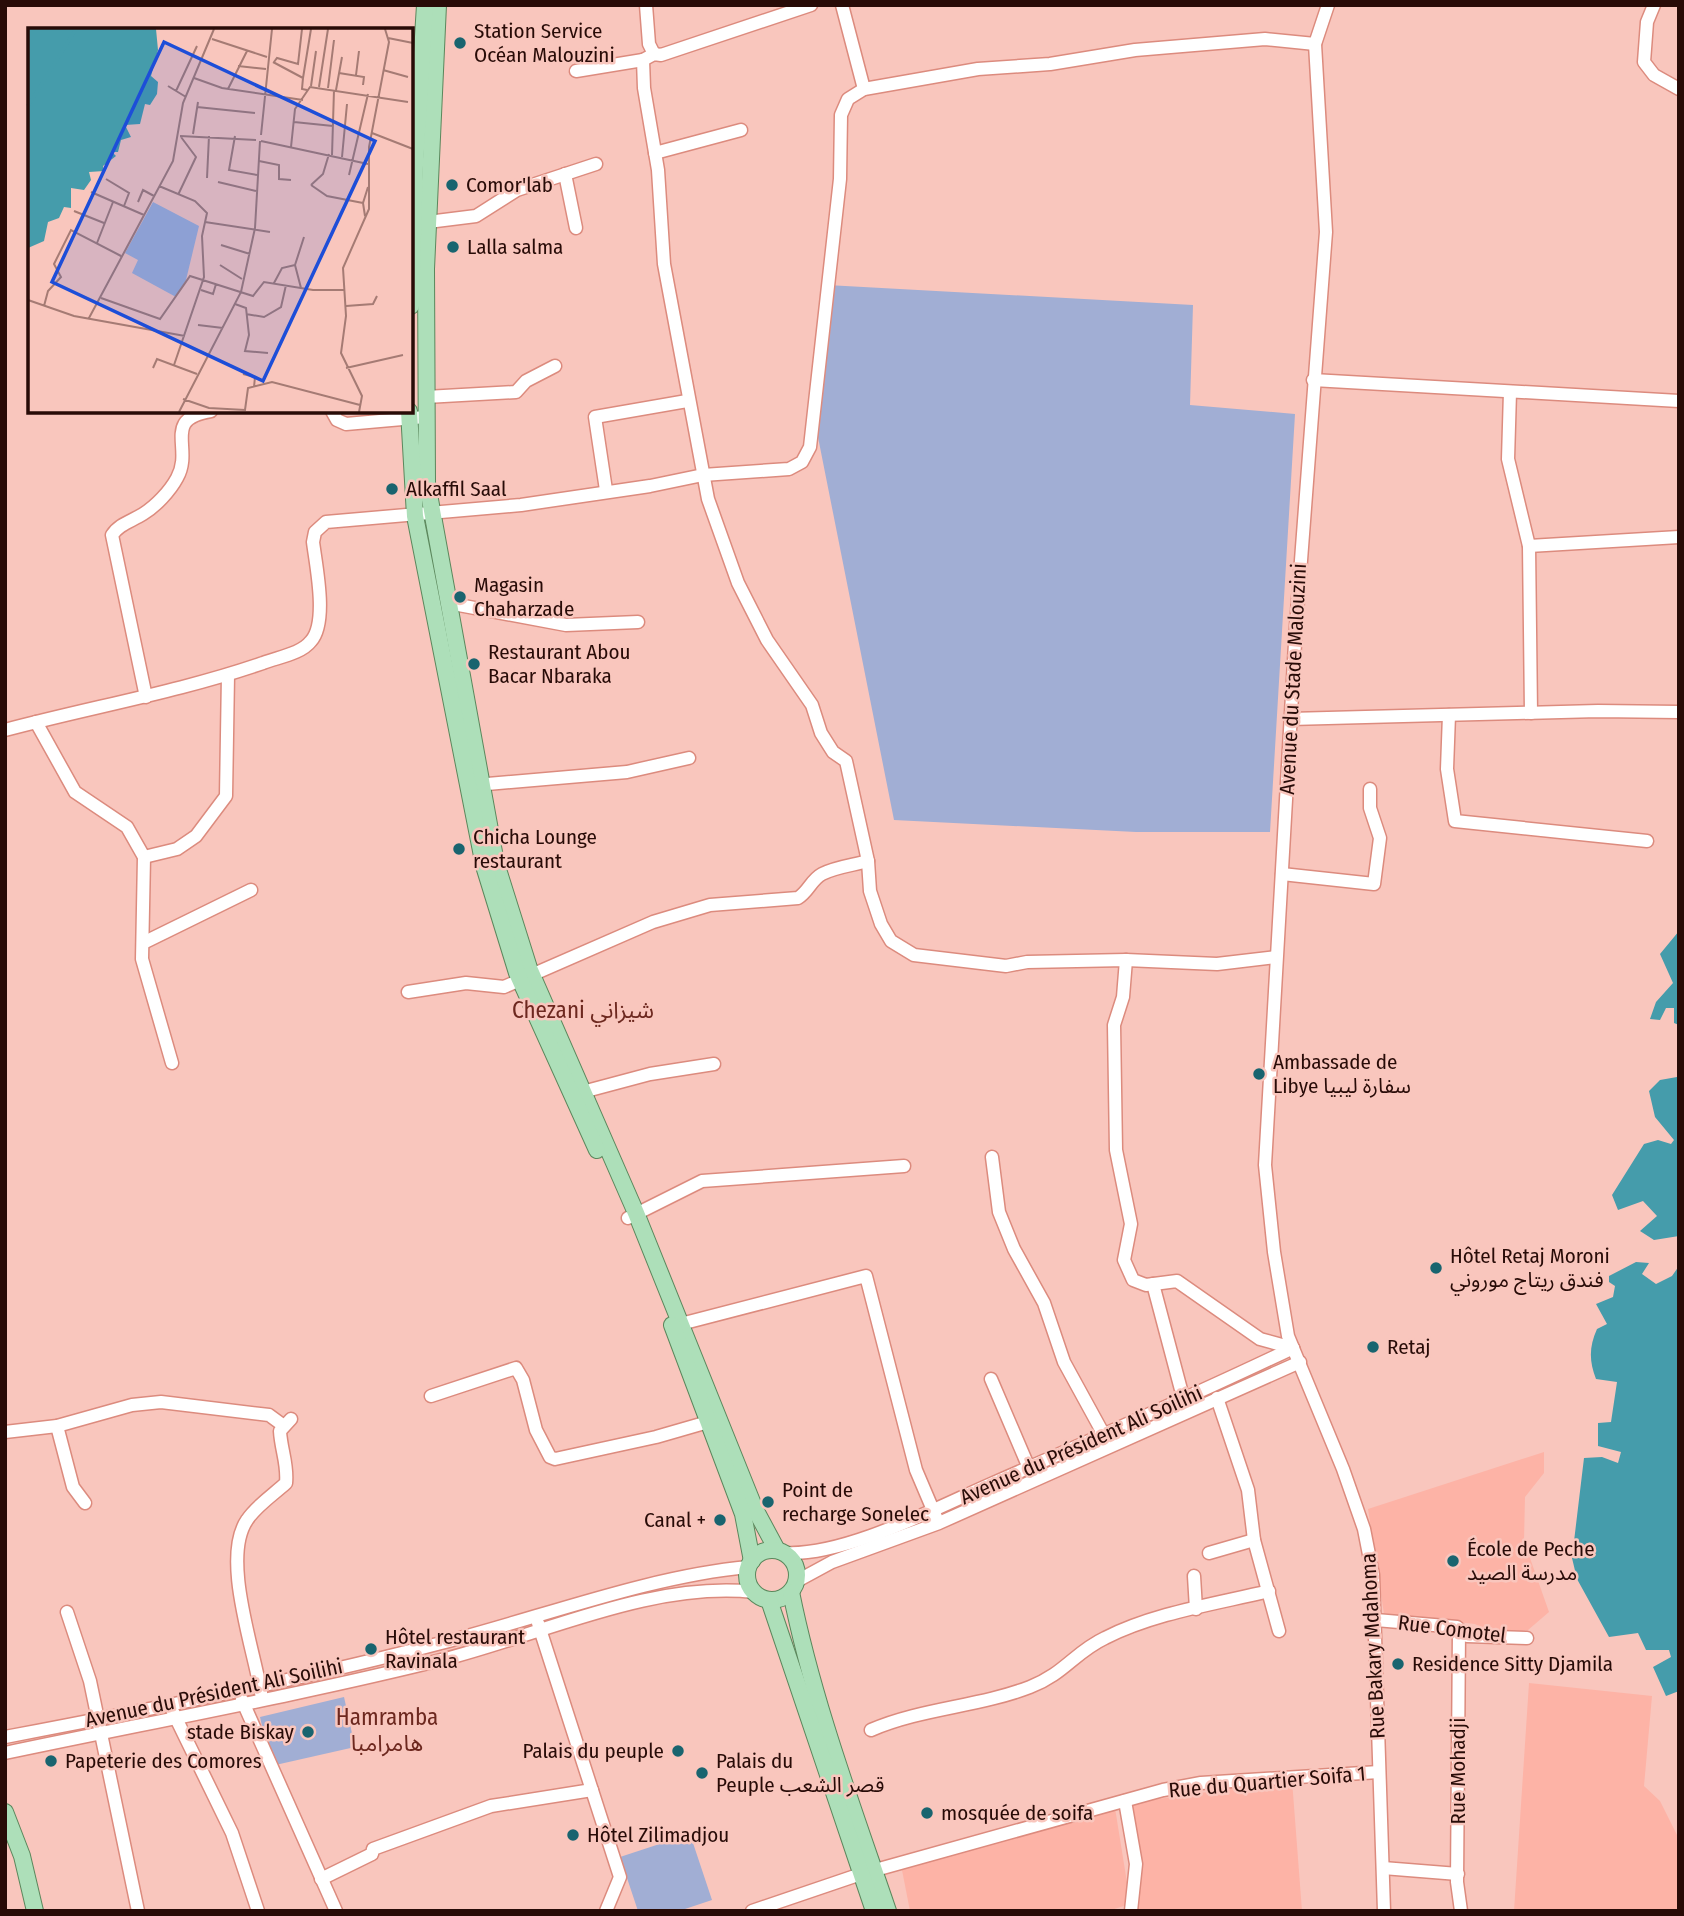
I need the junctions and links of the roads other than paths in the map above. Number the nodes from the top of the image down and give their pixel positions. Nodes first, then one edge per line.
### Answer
1 (425, 5) edge
2 (438, 5) edge
3 (646, 5) edge
4 (811, 5) edge
5 (842, 5) edge
6 (1328, 5) edge
7 (1654, 5) edge
8 (1315, 44) junction
9 (648, 57) junction
10 (576, 71) dead end
11 (864, 89) junction
12 (1679, 89) edge
13 (741, 130) dead end
14 (655, 153) junction
15 (596, 164) dead end
16 (565, 174) junction
17 (428, 222) junction
18 (576, 228) dead end
19 (416, 270) edge
20 (413, 292) edge
21 (555, 366) dead end
22 (1313, 380) junction
23 (1510, 393) junction
24 (426, 397) junction
25 (687, 401) junction
26 (1679, 401) edge
27 (200, 413) edge
28 (333, 413) edge
29 (409, 414) edge
30 (425, 416) junction
31 (703, 475) junction
32 (606, 490) junction
33 (423, 515) junction
34 (1679, 537) edge
35 (1529, 546) junction
36 (448, 603) junction
37 (638, 622) dead end
38 (228, 674) junction
39 (146, 697) junction
40 (1679, 712) edge
41 (1531, 713) junction
42 (1449, 715) junction
43 (1290, 719) junction
44 (36, 722) junction
45 (5, 730) edge
46 (689, 758) dead end
47 (476, 785) junction
48 (1370, 789) dead end
49 (1647, 841) dead end
50 (144, 857) junction
51 (868, 860) junction
52 (1282, 874) junction
53 (251, 890) dead end
54 (143, 943) junction
55 (1276, 957) junction
56 (1126, 960) junction
57 (527, 979) junction
58 (408, 992) dead end
59 (172, 1063) dead end
60 (714, 1064) dead end
61 (579, 1093) junction
62 (992, 1157) dead end
63 (904, 1166) dead end
64 (632, 1215) junction
65 (1153, 1284) junction
66 (677, 1325) junction
67 (1296, 1354) junction
68 (991, 1379) dead end
69 (431, 1396) dead end
70 (1217, 1398) junction
71 (1184, 1401) junction
72 (708, 1422) junction
73 (57, 1426) junction
74 (5, 1432) edge
75 (1104, 1435) junction
76 (1028, 1468) junction
77 (85, 1503) dead end
78 (933, 1510) junction
79 (939, 1523) junction
80 (1254, 1540) junction
81 (781, 1552) junction
82 (1209, 1553) dead end
83 (750, 1564) junction
84 (1194, 1576) dead end
85 (794, 1586) junction
86 (1269, 1591) junction
87 (754, 1592) junction
88 (769, 1600) junction
89 (1196, 1609) junction
90 (67, 1612) dead end
91 (536, 1616) junction
92 (1376, 1620) junction
93 (1459, 1630) junction
94 (540, 1631) junction
95 (1279, 1631) dead end
96 (1527, 1638) dead end
97 (260, 1685) junction
98 (240, 1690) junction
99 (262, 1702) junction
100 (171, 1705) junction
101 (243, 1706) junction
102 (174, 1718) junction
103 (97, 1719) junction
104 (871, 1730) dead end
105 (100, 1733) junction
106 (5, 1737) edge
107 (5, 1753) edge
108 (1379, 1772) junction
109 (592, 1790) junction
110 (1125, 1801) junction
111 (5, 1812) edge
112 (1383, 1868) junction
113 (868, 1873) junction
114 (1458, 1874) junction
115 (321, 1879) junction
116 (35, 1911) edge
117 (138, 1911) edge
118 (258, 1911) edge
119 (336, 1911) edge
120 (606, 1911) edge
121 (752, 1911) edge
122 (874, 1911) edge
123 (888, 1911) edge
124 (1131, 1911) edge
125 (1384, 1911) edge
126 (1461, 1911) edge

1 - 19 main road
2 - 17 main road
3 - 9 street
4 - 9 street
5 - 11 street
6 - 8 street, Avenue du Stade Malouzini
7 - 12 street
8 - 11 street
8 - 22 street, Avenue du Stade Malouzini
9 - 10 street
9 - 14 street
11 - 31 street
13 - 14 street
14 - 25 street
15 - 16 street
16 - 17 street
16 - 18 street
17 - 19 main road
19 - 20 main road
19 - 24 main road
21 - 24 street
22 - 23 street
22 - 43 street, Avenue du Stade Malouzini
23 - 26 street
23 - 35 street
24 - 30 main road
25 - 31 street
25 - 32 street
27 - 39 street
28 - 29 street
29 - 30 street
29 - 33 main road
30 - 33 main road
31 - 32 street
31 - 51 street
32 - 33 street
33 - 36 main road
33 - 38 street
33 - 47 main road
34 - 35 street
35 - 41 street
36 - 37 street
36 - 47 main road
38 - 39 street
38 - 50 street
39 - 44 street
40 - 41 street
41 - 42 street
42 - 43 street
42 - 49 street
43 - 52 street, Avenue du Stade Malouzini
44 - 45 street
44 - 50 street
46 - 47 street
47 - 57 main road
48 - 52 street
50 - 54 street
51 - 56 street
51 - 57 street
52 - 55 street, Avenue du Stade Malouzini
53 - 54 street
54 - 59 street
55 - 56 street
55 - 67 street, Avenue du Stade Malouzini
56 - 65 street
57 - 58 street
57 - 61 main road
60 - 61 street
61 - 64 main road
62 - 75 street
63 - 64 street
64 - 66 main road
65 - 67 street
65 - 71 street
66 - 72 main road
66 - 78 street
66 - 81 main road
67 - 70 street, Avenue du Président Ali Soilihi
67 - 71 street, Avenue du Président Ali Soilihi
67 - 92 street, Rue Bakary Mdahoma
68 - 76 street
69 - 72 street
70 - 79 street, Avenue du Président Ali Soilihi
70 - 80 street
71 - 75 street, Avenue du Président Ali Soilihi
72 - 83 main road
73 - 74 street
73 - 77 street
73 - 97 street
75 - 76 street, Avenue du Président Ali Soilihi
76 - 78 street, Avenue du Président Ali Soilihi
78 - 79 street
78 - 81 street, Avenue du Président Ali Soilihi
79 - 85 street, Avenue du Président Ali Soilihi
80 - 82 street
80 - 86 street
81 - 83 main road
81 - 85 main road
83 - 87 main road
83 - 91 street, Avenue du Président Ali Soilihi
84 - 89 street
85 - 88 main road
85 - 113 main road
86 - 89 street
86 - 95 street
87 - 88 main road
87 - 94 street, Avenue du Président Ali Soilihi
88 - 113 main road
89 - 104 street
90 - 103 street
91 - 94 street
91 - 97 street, Avenue du Président Ali Soilihi
92 - 93 street, Rue Comotel
92 - 108 street, Rue Bakary Mdahoma
93 - 96 street, Rue Comotel
93 - 114 street, Rue Mohadji
94 - 99 street, Avenue du Président Ali Soilihi
94 - 109 street
97 - 98 street, Avenue du Président Ali Soilihi
97 - 99 street
98 - 100 street, Avenue du Président Ali Soilihi
98 - 101 street
99 - 101 street, Avenue du Président Ali Soilihi
100 - 102 street
100 - 103 street, Avenue du Président Ali Soilihi
101 - 102 street, Avenue du Président Ali Soilihi
101 - 115 street
102 - 105 street, Avenue du Président Ali Soilihi
102 - 118 street
103 - 105 street
103 - 106 street, Avenue du Président Ali Soilihi
105 - 107 street, Avenue du Président Ali Soilihi
105 - 117 street
108 - 110 street, Rue du Quartier Soifa 1
108 - 112 street, Rue Bakary Mdahoma
109 - 115 street
109 - 120 street
110 - 113 street, Rue du Quartier Soifa 1
110 - 124 street
111 - 116 main road
112 - 114 street
112 - 125 street, Rue Bakary Mdahoma
113 - 121 street, Rue du Quartier Soifa 1
113 - 122 main road
113 - 123 main road
114 - 126 street, Rue Mohadji
115 - 119 street

